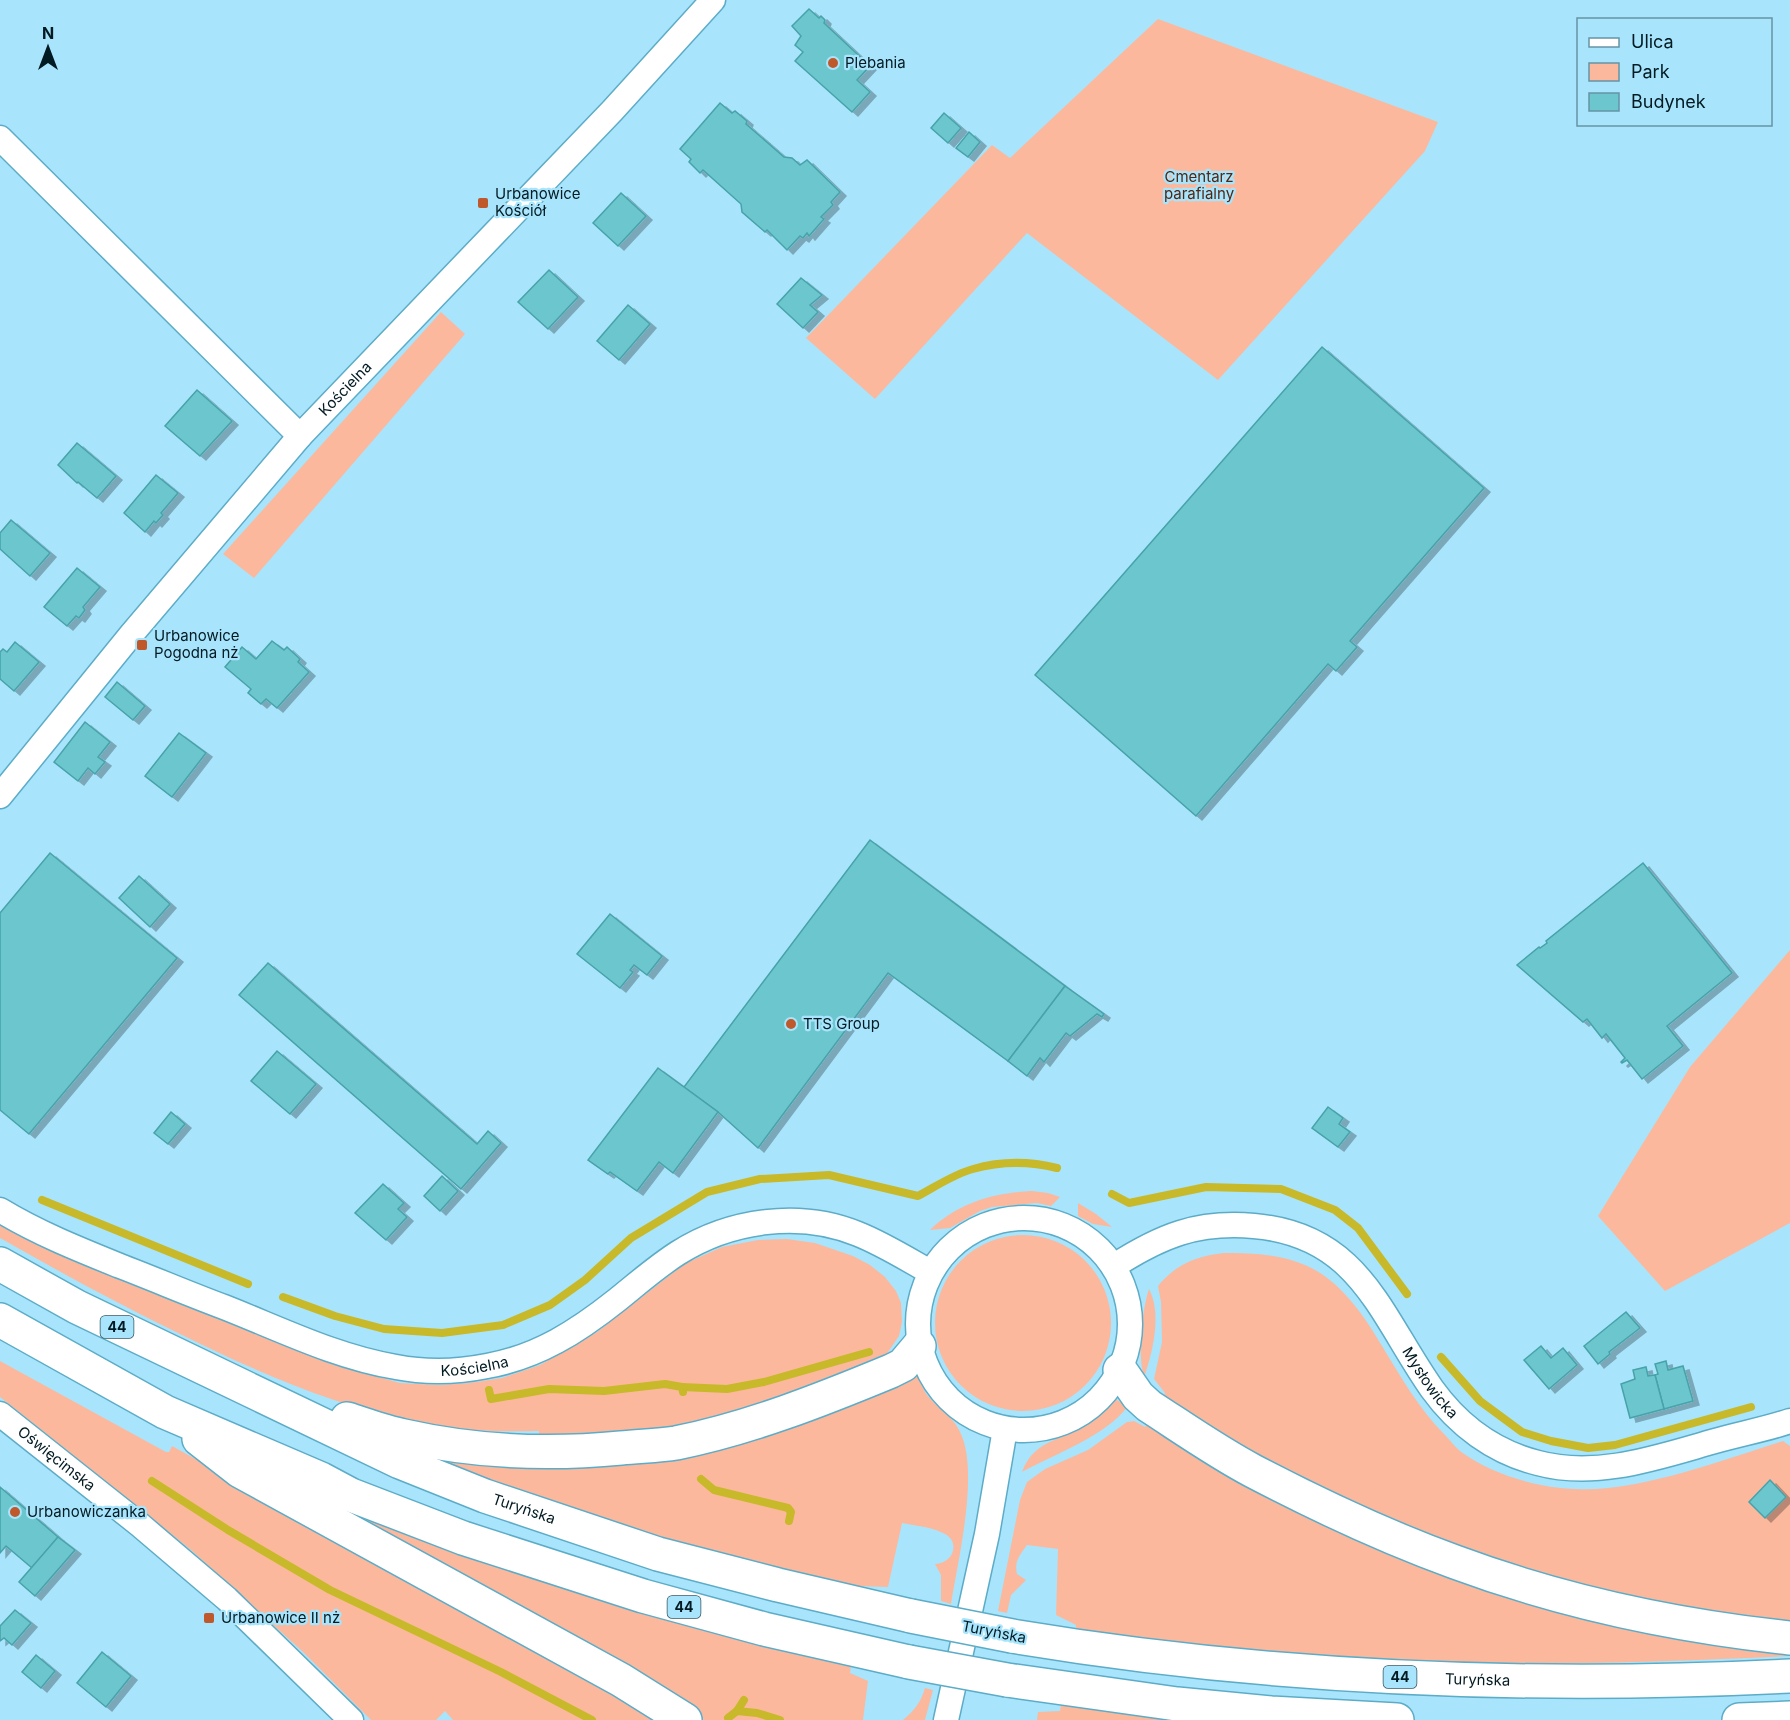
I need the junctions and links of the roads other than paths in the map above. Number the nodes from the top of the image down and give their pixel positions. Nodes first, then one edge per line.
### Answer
1 (713, 0) edge
2 (0, 138) edge
3 (300, 436) junction
4 (0, 796) edge
5 (0, 1210) edge
6 (0, 1264) edge
7 (1114, 1266) junction
8 (930, 1272) junction
9 (0, 1320) edge
10 (919, 1346) junction
11 (1120, 1370) junction
12 (237, 1384) junction
13 (165, 1412) junction
14 (0, 1414) edge
15 (1790, 1421) edge
16 (1005, 1429) junction
17 (1790, 1638) edge
18 (1790, 1676) edge
19 (1790, 1718) edge
20 (351, 1720) edge
21 (685, 1720) edge
22 (946, 1720) edge
23 (1397, 1720) edge
24 (1739, 1720) edge

1 - 3 street, Kościelna
2 - 3 street
3 - 4 street, Kościelna
5 - 8 street, Kościelna
6 - 12 highway, 44
7 - 8 street
7 - 11 street
7 - 15 street, Mysłowicka
8 - 10 street
9 - 13 highway, 44
10 - 12 highway
10 - 16 street
11 - 16 street
11 - 17 highway
12 - 18 highway, Turyńska / 44, bridge
13 - 21 highway
13 - 23 highway, 44, bridge
14 - 20 street, Oświęcimska
16 - 22 street
19 - 24 highway

